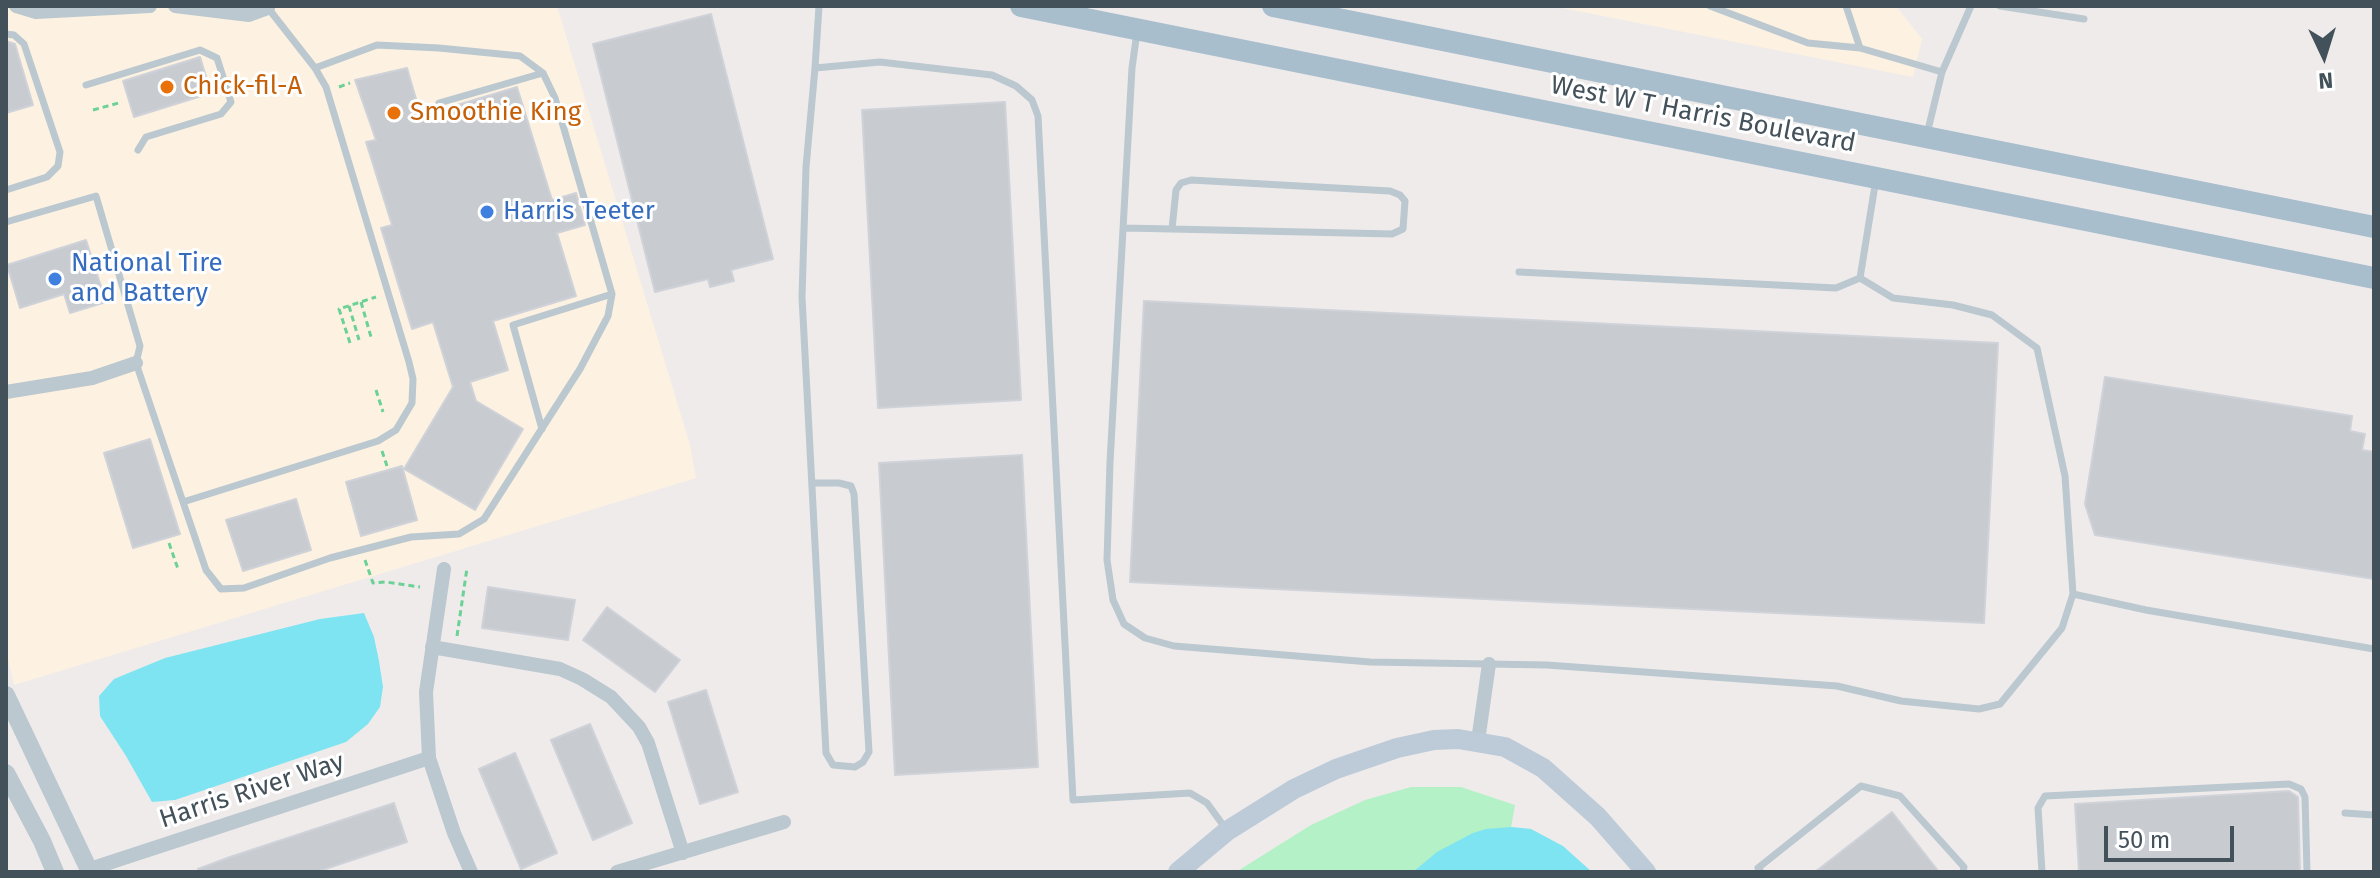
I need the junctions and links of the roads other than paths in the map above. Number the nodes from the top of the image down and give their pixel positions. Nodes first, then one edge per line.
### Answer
1 (16, 6) edge
2 (150, 6) edge
3 (175, 6) edge
4 (819, 6) edge
5 (1021, 6) edge
6 (1273, 6) edge
7 (1710, 6) edge
8 (1846, 6) edge
9 (1971, 6) edge
10 (2000, 6) edge
11 (267, 7) edge
12 (2084, 19) dead end
13 (1137, 30) junction
14 (6, 34) edge
15 (1860, 48) junction
16 (315, 68) junction
17 (815, 68) junction
18 (1942, 72) junction
19 (543, 73) junction
20 (86, 85) dead end
21 (439, 103) dead end
22 (1926, 138) junction
23 (138, 150) dead end
24 (1876, 178) junction
25 (6, 190) edge
26 (6, 222) edge
27 (2374, 227) edge
28 (1124, 228) junction
29 (1172, 229) junction
30 (1519, 272) dead end
31 (1860, 278) junction
32 (2374, 278) edge
33 (612, 294) junction
34 (136, 363) junction
35 (6, 392) edge
36 (542, 429) junction
37 (812, 483) junction
38 (183, 502) junction
39 (444, 569) dead end
40 (2073, 594) junction
41 (432, 647) junction
42 (2374, 649) edge
43 (1489, 664) junction
44 (6, 695) edge
45 (1478, 741) junction
46 (429, 758) junction
47 (6, 773) edge
48 (2345, 813) dead end
49 (2374, 815) edge
50 (784, 822) dead end
51 (1227, 831) junction
52 (683, 853) junction
53 (90, 871) edge
54 (55, 872) edge
55 (471, 872) edge
56 (617, 872) edge
57 (1178, 872) edge
58 (1646, 872) edge
59 (1761, 872) edge
60 (1963, 872) edge
61 (2042, 872) edge
62 (2307, 872) edge

1 - 2 street
3 - 11 street
4 - 17 lane
5 - 13 main road, West W T Harris Boulevard
6 - 22 main road, West W T Harris Boulevard
7 - 15 lane
8 - 15 lane
9 - 18 lane
10 - 12 lane
11 - 16 lane
13 - 24 main road, West W T Harris Boulevard
13 - 28 lane
14 - 25 lane
15 - 18 lane
16 - 19 lane
16 - 38 lane
17 - 37 lane
17 - 51 lane
18 - 22 lane
19 - 21 lane
19 - 33 lane
20 - 23 lane
22 - 27 main road, West W T Harris Boulevard
24 - 31 lane
24 - 32 main road, West W T Harris Boulevard
26 - 34 lane
28 - 29 lane
28 - 43 lane
29 - 29 lane
30 - 31 lane
31 - 40 lane
33 - 36 lane
33 - 36 lane
34 - 35 street
34 - 38 lane
36 - 38 lane
37 - 37 lane
39 - 41 street
40 - 42 lane
40 - 43 lane
41 - 46 street
41 - 52 street
43 - 45 street
44 - 53 street
45 - 51 main road
45 - 58 main road
46 - 53 street, Harris River Way
46 - 55 street
47 - 54 street
48 - 49 lane
50 - 52 street
51 - 57 main road
52 - 56 street
59 - 60 lane
61 - 62 lane

